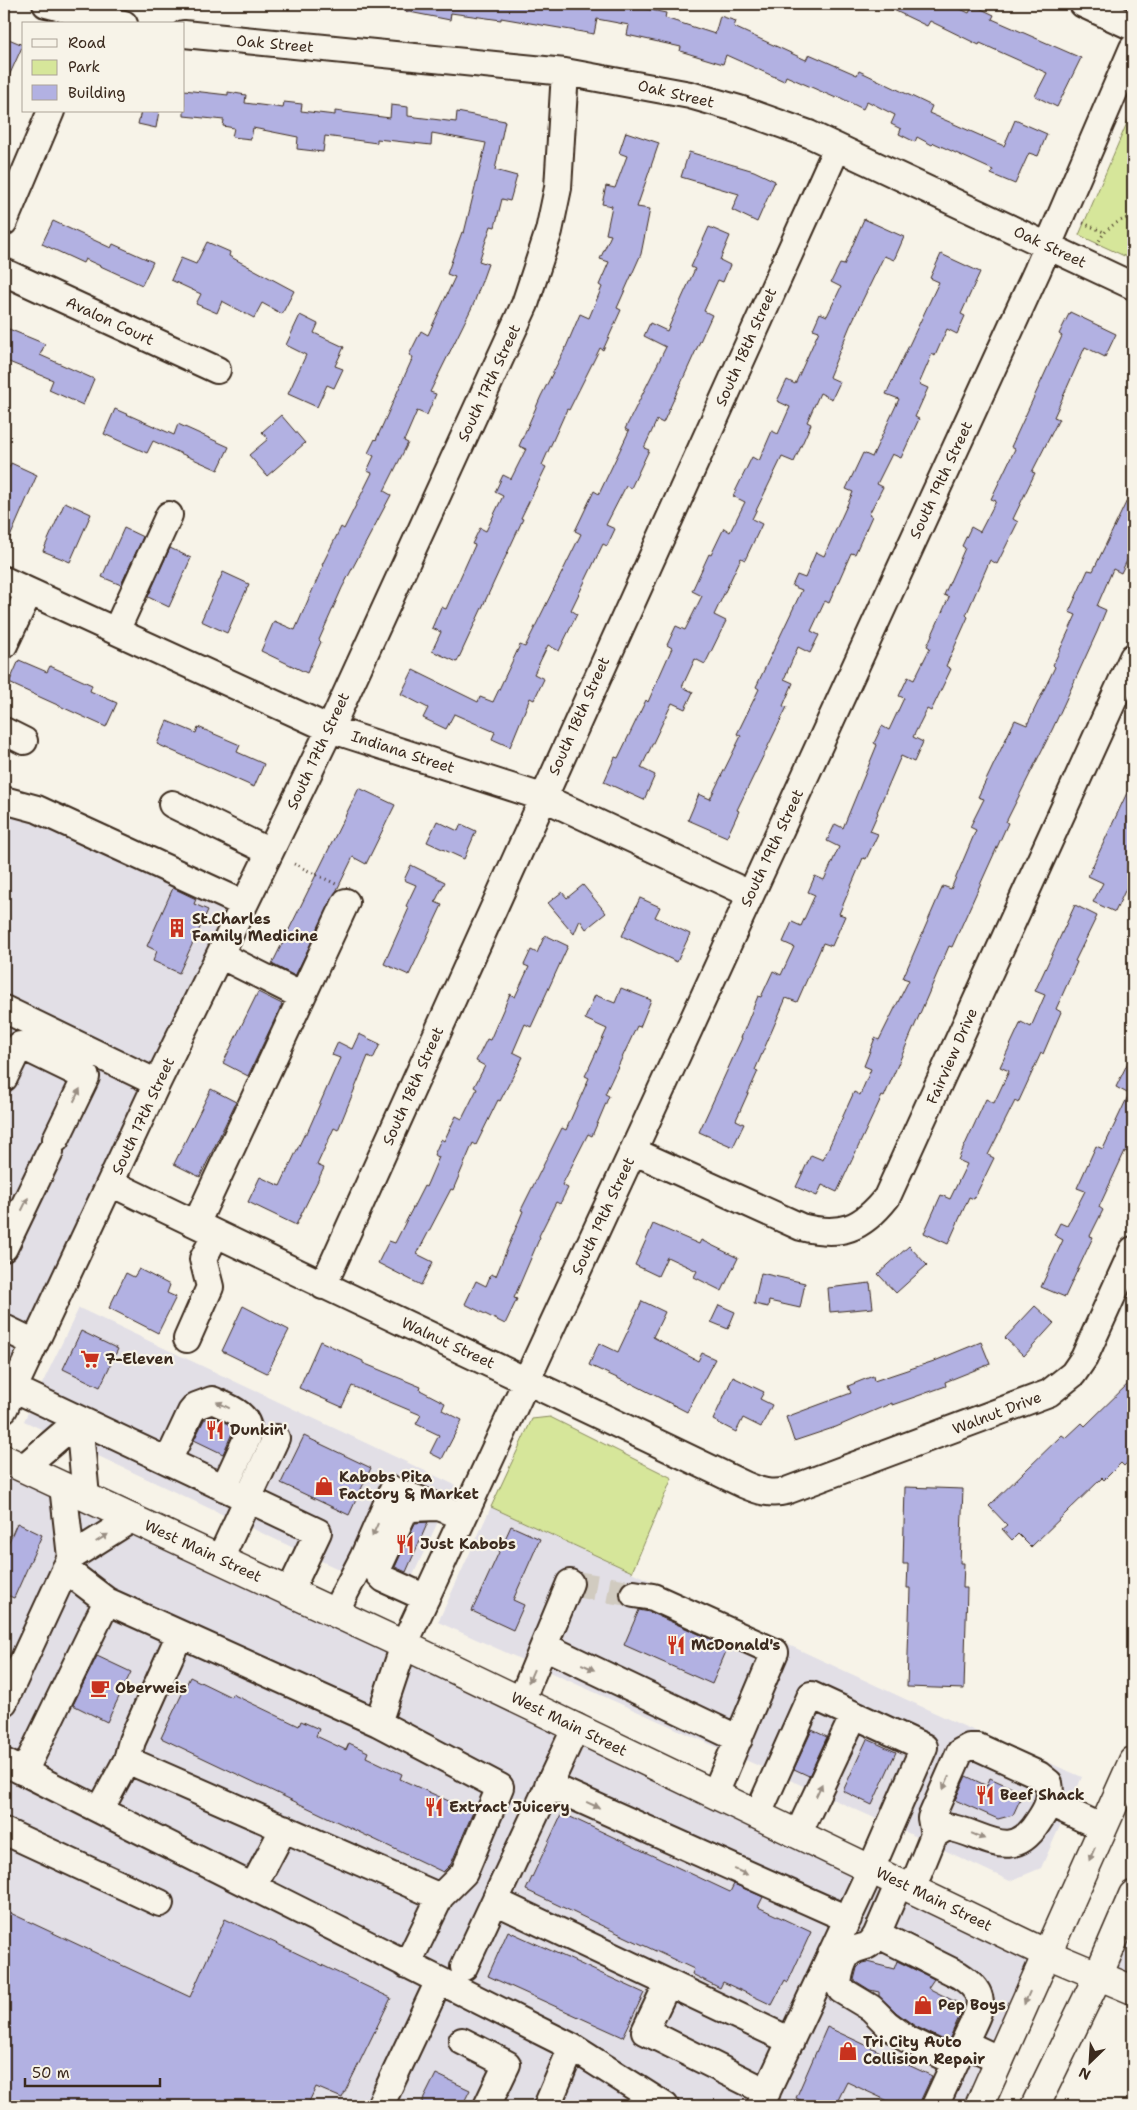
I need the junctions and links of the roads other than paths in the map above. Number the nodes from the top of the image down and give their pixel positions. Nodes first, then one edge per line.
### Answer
1 (46, 4) edge
2 (1083, 4) edge
3 (93, 15) edge
4 (117, 22) edge
5 (1133, 27) edge
6 (185, 34) edge
7 (1130, 64) edge
8 (565, 72) junction
9 (51, 112) edge
10 (837, 148) junction
11 (4, 222) edge
12 (1048, 246) junction
13 (4, 272) edge
14 (1133, 286) edge
15 (217, 370) dead end
16 (169, 515) dead end
17 (4, 580) edge
18 (29, 592) junction
19 (116, 631) junction
20 (4, 645) edge
21 (1133, 657) edge
22 (330, 729) junction
23 (542, 797) junction
24 (4, 800) edge
25 (172, 804) dead end
26 (270, 852) junction
27 (342, 894) road end
28 (750, 894) junction
29 (244, 904) junction
30 (220, 955) junction
31 (302, 996) junction
32 (4, 1009) edge
33 (4, 1078) edge
34 (157, 1083) junction
35 (634, 1151) junction
36 (112, 1183) junction
37 (206, 1229) junction
38 (4, 1248) edge
39 (1133, 1250) edge
40 (322, 1286) junction
41 (4, 1328) edge
42 (188, 1339) dead end
43 (35, 1343) junction
44 (526, 1379) junction
45 (9, 1399) edge
46 (79, 1420) junction
47 (276, 1438) dead end
48 (168, 1461) junction
49 (13, 1463) edge
50 (224, 1488) junction
51 (786, 1491) joint
52 (74, 1492) junction
53 (248, 1499) junction
54 (463, 1516) junction
55 (132, 1518) junction
56 (220, 1559) junction
57 (371, 1562) junction
58 (68, 1563) junction
59 (570, 1583) dead end
60 (290, 1591) junction
61 (634, 1594) tunnel mouth
62 (426, 1598) junction
63 (107, 1601) junction
64 (335, 1612) junction
65 (180, 1634) junction
66 (404, 1644) junction
67 (544, 1646) junction
68 (521, 1701) junction
69 (4, 1702) edge
70 (854, 1715) junction
71 (378, 1723) junction
72 (576, 1727) junction
73 (739, 1739) junction
74 (957, 1759) junction
75 (127, 1760) junction
76 (1133, 1761) edge
77 (14, 1767) edge
78 (548, 1785) junction
79 (715, 1794) junction
80 (1050, 1803) junction
81 (100, 1810) junction
82 (758, 1814) junction
83 (284, 1828) junction
84 (1103, 1828) junction
85 (4, 1831) edge
86 (798, 1834) junction
87 (934, 1835) junction
88 (1011, 1845) junction
89 (871, 1869) junction
90 (906, 1886) junction
91 (253, 1887) junction
92 (1133, 1895) edge
93 (440, 1896) junction
94 (495, 1901) junction
95 (160, 1903) dead end
96 (848, 1919) junction
97 (877, 1934) junction
98 (1047, 1954) junction
99 (406, 1965) junction
100 (464, 1967) dead end
101 (1098, 1976) junction
102 (439, 1981) junction
103 (668, 1983) junction
104 (1133, 1990) edge
105 (462, 2041) dead end
106 (791, 2041) junction
107 (572, 2048) junction
108 (960, 2052) junction
109 (1000, 2060) junction
110 (764, 2099) edge
111 (380, 2106) edge
112 (486, 2106) edge
113 (547, 2106) edge
114 (666, 2106) edge
115 (935, 2106) edge
116 (979, 2106) edge
117 (1035, 2106) edge

1 - 3 street
2 - 5 street
3 - 4 street
6 - 8 street, Oak Street
7 - 12 street, South 19th Street
8 - 10 street, Oak Street
8 - 22 street, South 17th Street
9 - 11 street
10 - 12 street, Oak Street
10 - 23 street, South 18th Street
12 - 14 street, Oak Street
12 - 28 street, South 19th Street
13 - 15 street, Avalon Court
16 - 19 street
17 - 18 street, Indiana Street
18 - 19 street, Indiana Street
18 - 20 street
19 - 22 street, Indiana Street
21 - 35 street, Fairview Drive
22 - 23 street, Indiana Street
22 - 26 street, South 17th Street
23 - 28 street, Indiana Street
23 - 40 street, South 18th Street
24 - 29 street
25 - 26 street
26 - 29 street, South 17th Street
27 - 31 street
28 - 35 street, South 19th Street
29 - 30 street, South 17th Street
30 - 31 street
30 - 34 street, South 17th Street
31 - 37 street
32 - 34 street
38 -> 33 street
34 - 36 street, South 17th Street
35 - 44 street, South 19th Street
36 - 37 street, Walnut Street
36 - 43 street, South 17th Street
37 - 40 street, Walnut Street
37 - 42 street
39 - 51 street, Walnut Drive
40 - 44 street, Walnut Street
41 - 43 street
43 - 45 street, South 17th Street
44 - 51 street, Walnut Street
44 - 54 street, South 19th Street
45 - 46 street
46 - 48 street
46 - 49 street
46 - 52 street
47 - 53 street
48 - 50 street
50 -> 48 street
49 - 52 main road, West Main Street
50 - 53 street
52 - 55 main road, West Main Street
52 - 58 street
53 - 56 street
53 - 60 street
54 -> 57 street
54 - 62 street, South 19th Street
55 - 56 main road, West Main Street
58 -> 55 street
56 - 60 main road, West Main Street
57 - 62 street
57 - 64 street
58 - 63 street
58 - 69 street
59 - 67 street
60 - 64 main road, West Main Street
61 - 73 street
62 - 66 street, South 19th Street
63 - 65 street
63 - 77 street
64 - 66 main road, West Main Street
65 - 71 street
65 - 75 street
66 - 68 main road, West Main Street
66 - 71 street, South 19th Street
67 -> 68 street
67 -> 73 street
68 - 72 main road, West Main Street
70 - 82 street
86 -> 70 street
70 - 89 street
71 - 93 street
72 - 78 street
72 - 79 main road, West Main Street
73 - 79 street
74 - 80 street
74 -> 87 street
74 - 88 street
75 - 81 street
75 - 83 street
76 - 84 main road
77 - 81 street
78 - 94 street
78 -> 96 street
79 - 82 main road, West Main Street
80 - 84 street
80 - 88 street
81 - 91 street
82 - 86 main road, West Main Street
83 - 91 street
83 - 93 street
84 -> 98 main road
85 - 95 street
86 - 89 main road, West Main Street
87 -> 88 street
87 - 90 street
89 - 90 main road, West Main Street
89 - 96 street
90 - 97 street
90 - 98 main road, West Main Street
91 - 99 street
92 - 101 main road
93 - 99 street
94 - 100 street
94 - 103 street
96 - 106 street
97 - 108 street
97 - 108 street
98 - 101 main road, West Main Street
98 -> 109 main road
99 - 102 street
101 - 104 main road, West Main Street
101 - 117 main road
102 - 107 street
102 - 111 street
103 - 106 street
103 - 110 street
105 - 112 street
106 - 110 street
107 - 113 street
107 - 114 street
108 - 109 street
108 - 115 street
109 - 116 main road

